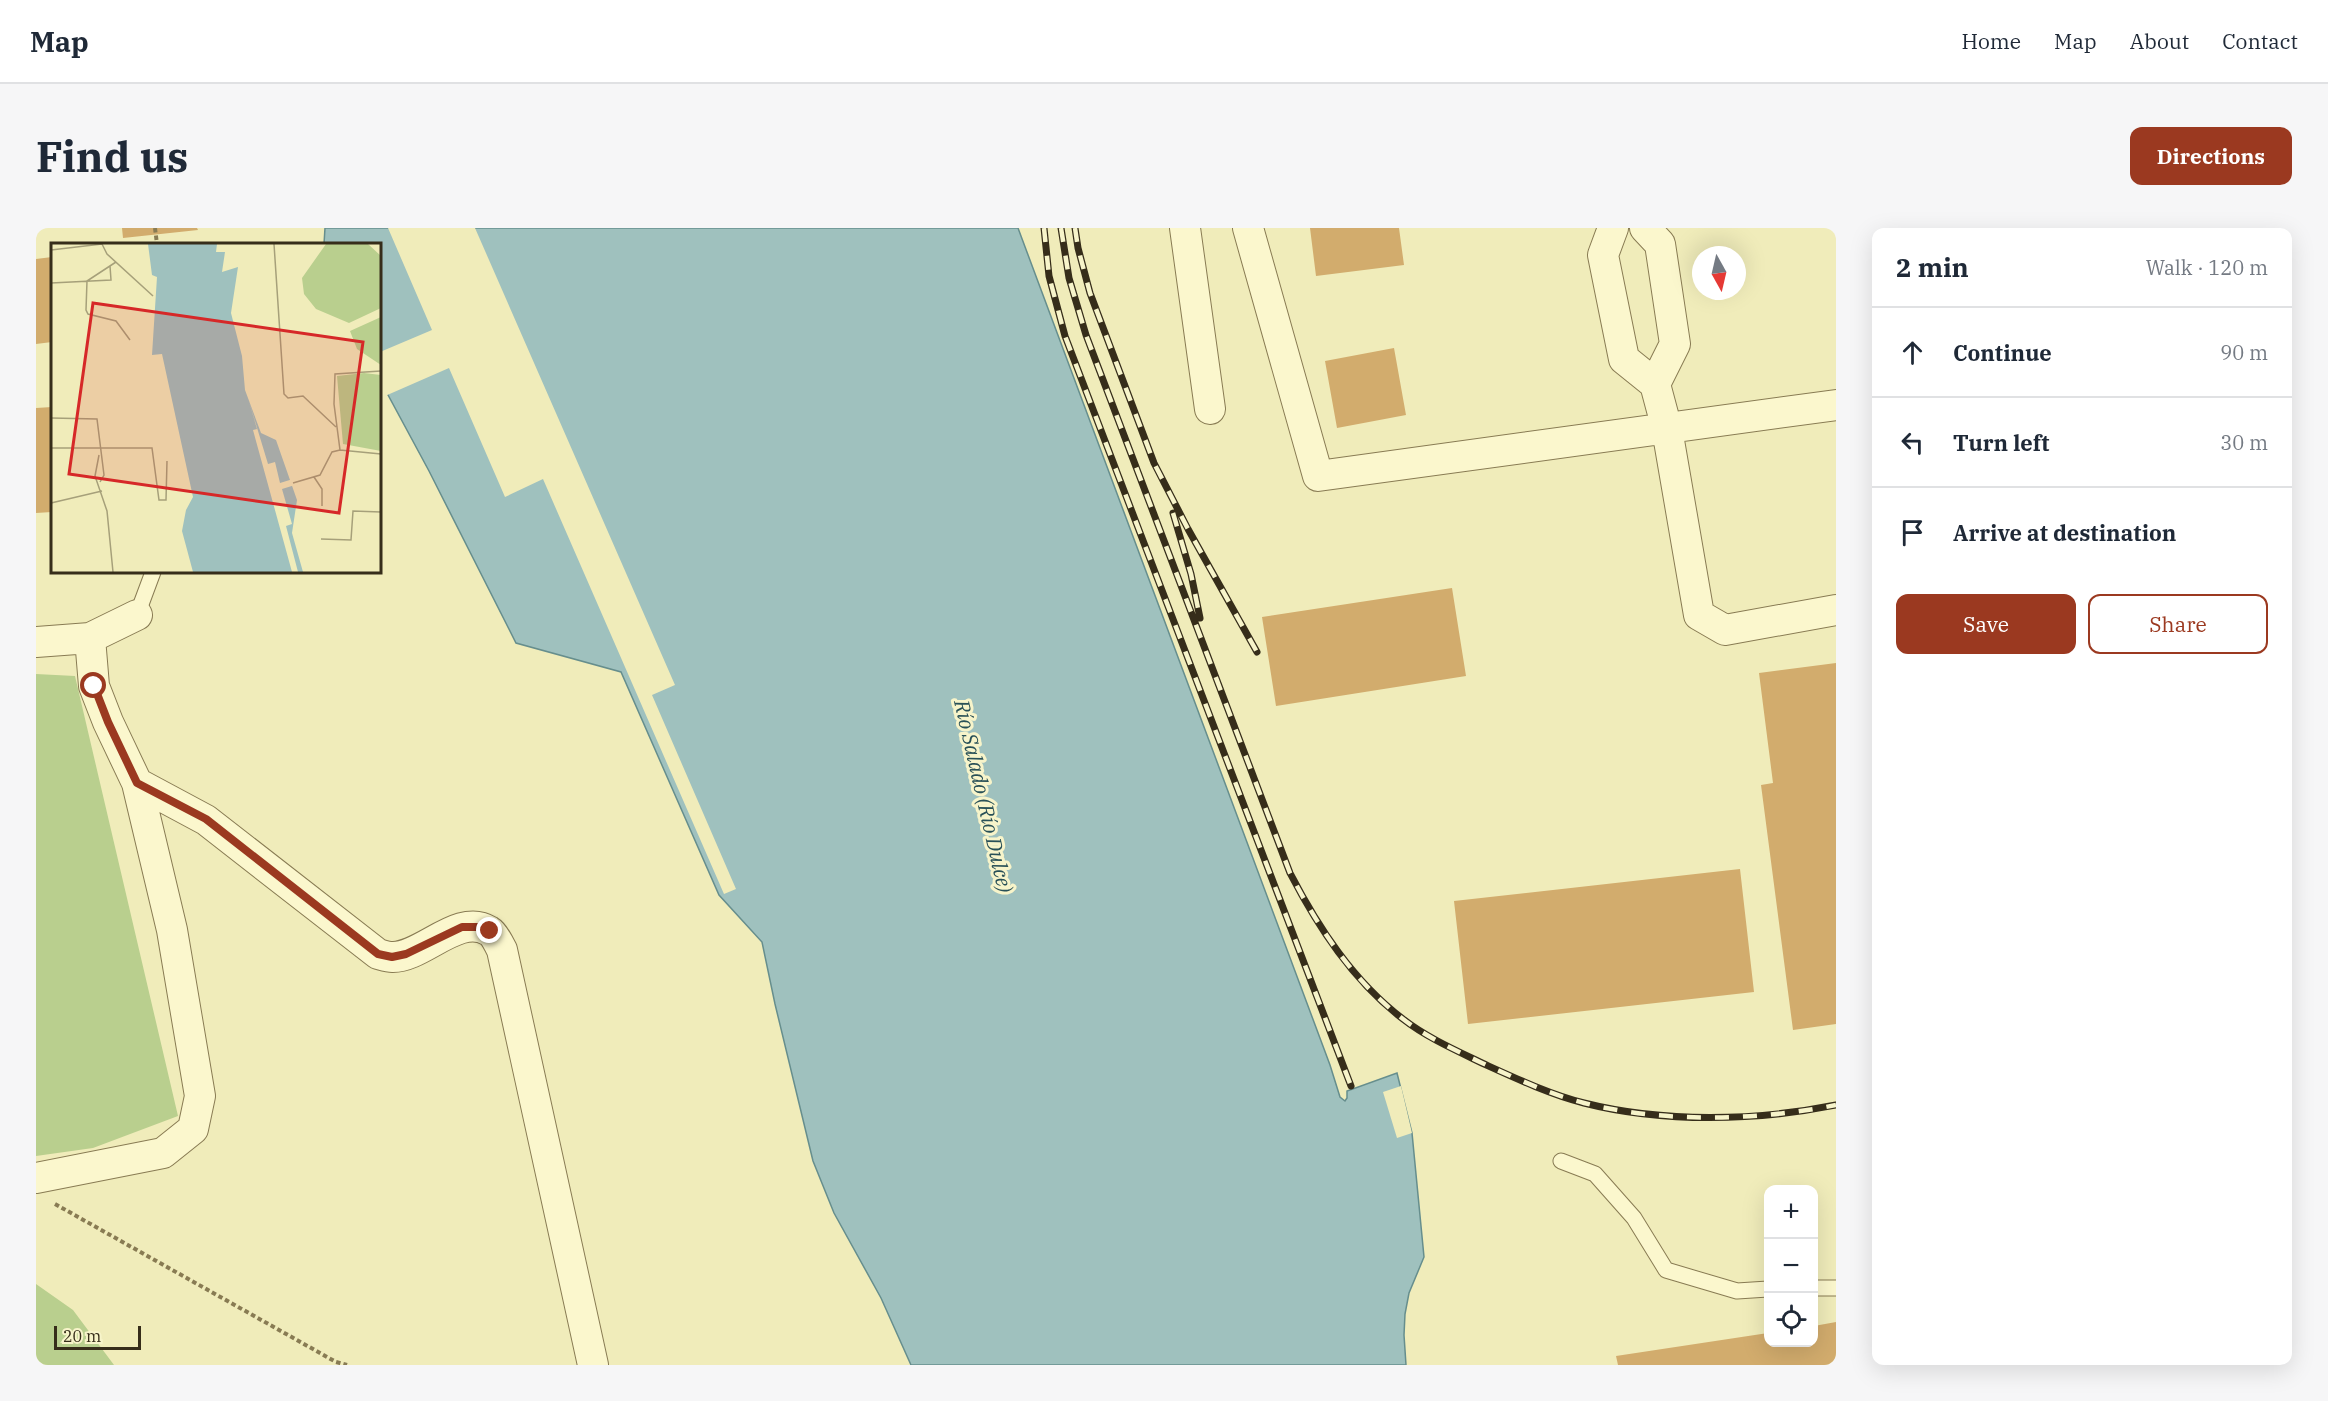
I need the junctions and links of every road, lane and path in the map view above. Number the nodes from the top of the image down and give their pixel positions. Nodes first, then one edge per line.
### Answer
1 (155, 228) edge
2 (1185, 228) edge
3 (1248, 228) edge
4 (1613, 228) edge
5 (1645, 228) edge
6 (157, 243) edge
7 (1655, 384) junction
8 (1836, 405) edge
9 (1210, 409) dead end
10 (1667, 429) junction
11 (153, 573) edge
12 (1836, 610) edge
13 (137, 615) joint
14 (90, 638) junction
15 (36, 642) edge
16 (137, 783) junction
17 (1561, 1161) dead end
18 (41, 1188) edge
19 (1818, 1288) edge
20 (1836, 1288) edge
21 (1764, 1289) edge
22 (347, 1365) edge
23 (593, 1365) edge

1 - 6 path
2 - 9 street
3 - 10 street
4 - 7 street
5 - 7 street
7 - 10 street
8 - 10 street
10 - 12 street
11 - 13 lane
13 - 14 street
14 - 15 street
14 - 16 street
16 - 18 street
16 - 23 street
17 - 21 lane
18 - 22 path
19 - 20 lane

